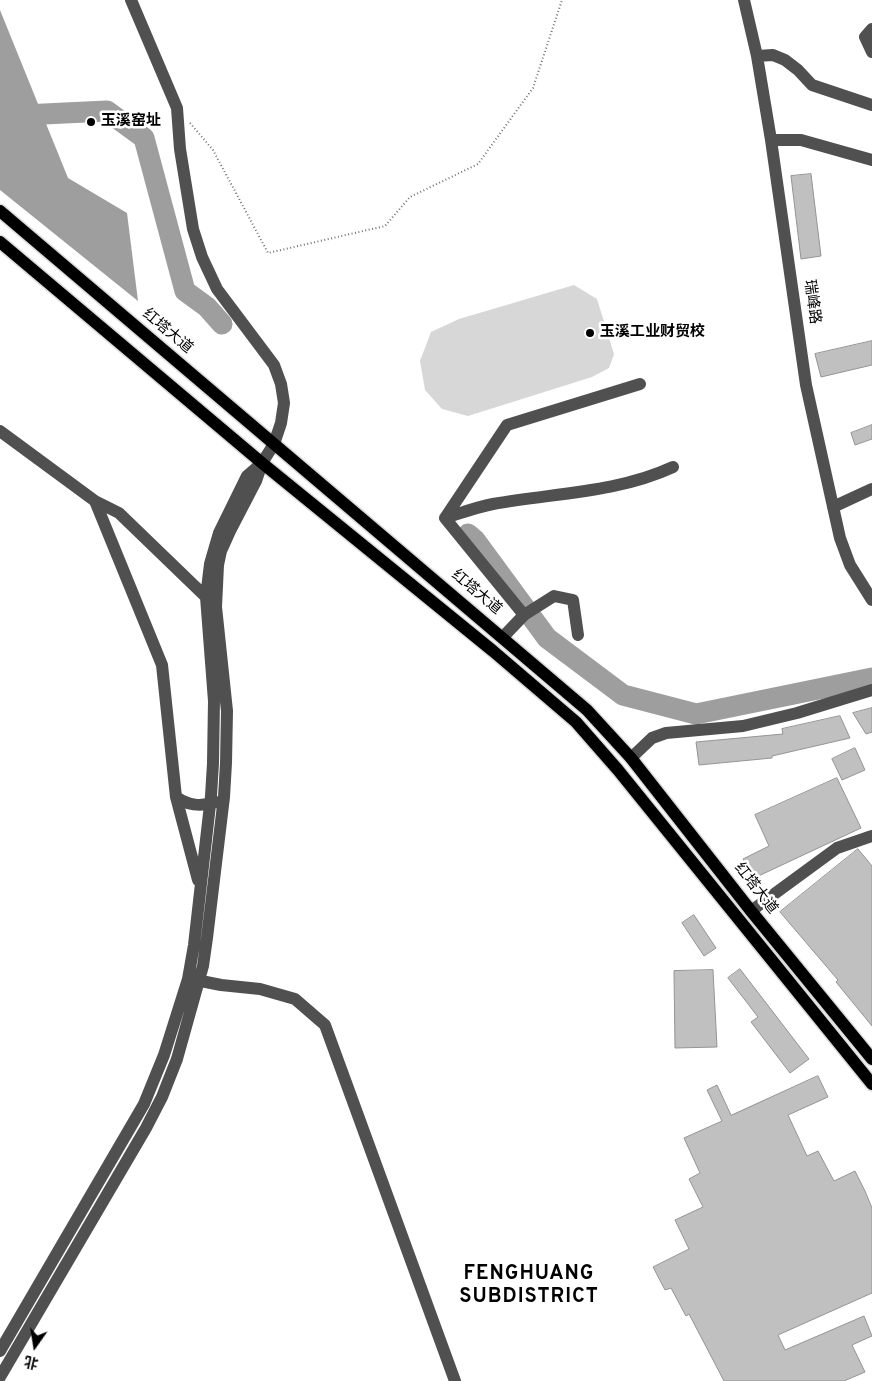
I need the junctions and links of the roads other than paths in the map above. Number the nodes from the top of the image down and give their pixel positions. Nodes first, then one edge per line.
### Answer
1 (131, 0) edge
2 (744, 0) edge
3 (872, 29) edge
4 (872, 52) edge
5 (757, 56) junction
6 (872, 105) edge
7 (771, 140) junction
8 (872, 160) edge
9 (0, 211) edge
10 (0, 242) edge
11 (640, 384) dead end
12 (0, 431) edge
13 (274, 444) junction
14 (262, 463) junction
15 (673, 467) dead end
16 (872, 488) edge
17 (95, 501) junction
18 (833, 507) junction
19 (445, 518) junction
20 (211, 598) junction
21 (872, 600) edge
22 (529, 612) junction
23 (578, 635) dead end
24 (503, 637) junction
25 (872, 690) edge
26 (631, 758) junction
27 (176, 797) junction
28 (224, 797) junction
29 (210, 804) junction
30 (872, 836) edge
31 (200, 887) junction
32 (751, 911) junction
33 (193, 980) junction
34 (872, 1059) edge
35 (872, 1084) edge
36 (0, 1352) edge
37 (0, 1377) edge
38 (455, 1381) edge

1 - 13 street
2 - 5 street, 瑞峰路
3 - 4 street
5 - 6 street
5 - 7 street, 瑞峰路
7 - 8 street
7 - 18 street, 瑞峰路
9 - 13 main road, 红塔大道
10 - 14 main road, 红塔大道
11 - 19 street
12 - 17 street
13 - 14 street
13 - 24 main road, 红塔大道
14 - 20 street
14 - 35 main road, 红塔大道
15 - 19 street
16 - 18 street
17 - 20 street
17 - 27 street
18 - 21 street, 瑞峰路
19 - 22 street
20 - 28 street
20 - 29 street
22 - 23 street
22 - 24 street
24 - 26 main road, 红塔大道
25 - 26 street
26 - 32 main road, 红塔大道
27 - 29 street
27 - 31 street
28 - 29 street
28 - 33 street
29 - 31 street
30 - 32 street
31 - 33 street
32 - 34 main road, 红塔大道
33 - 36 street
33 - 37 street
33 - 38 street

